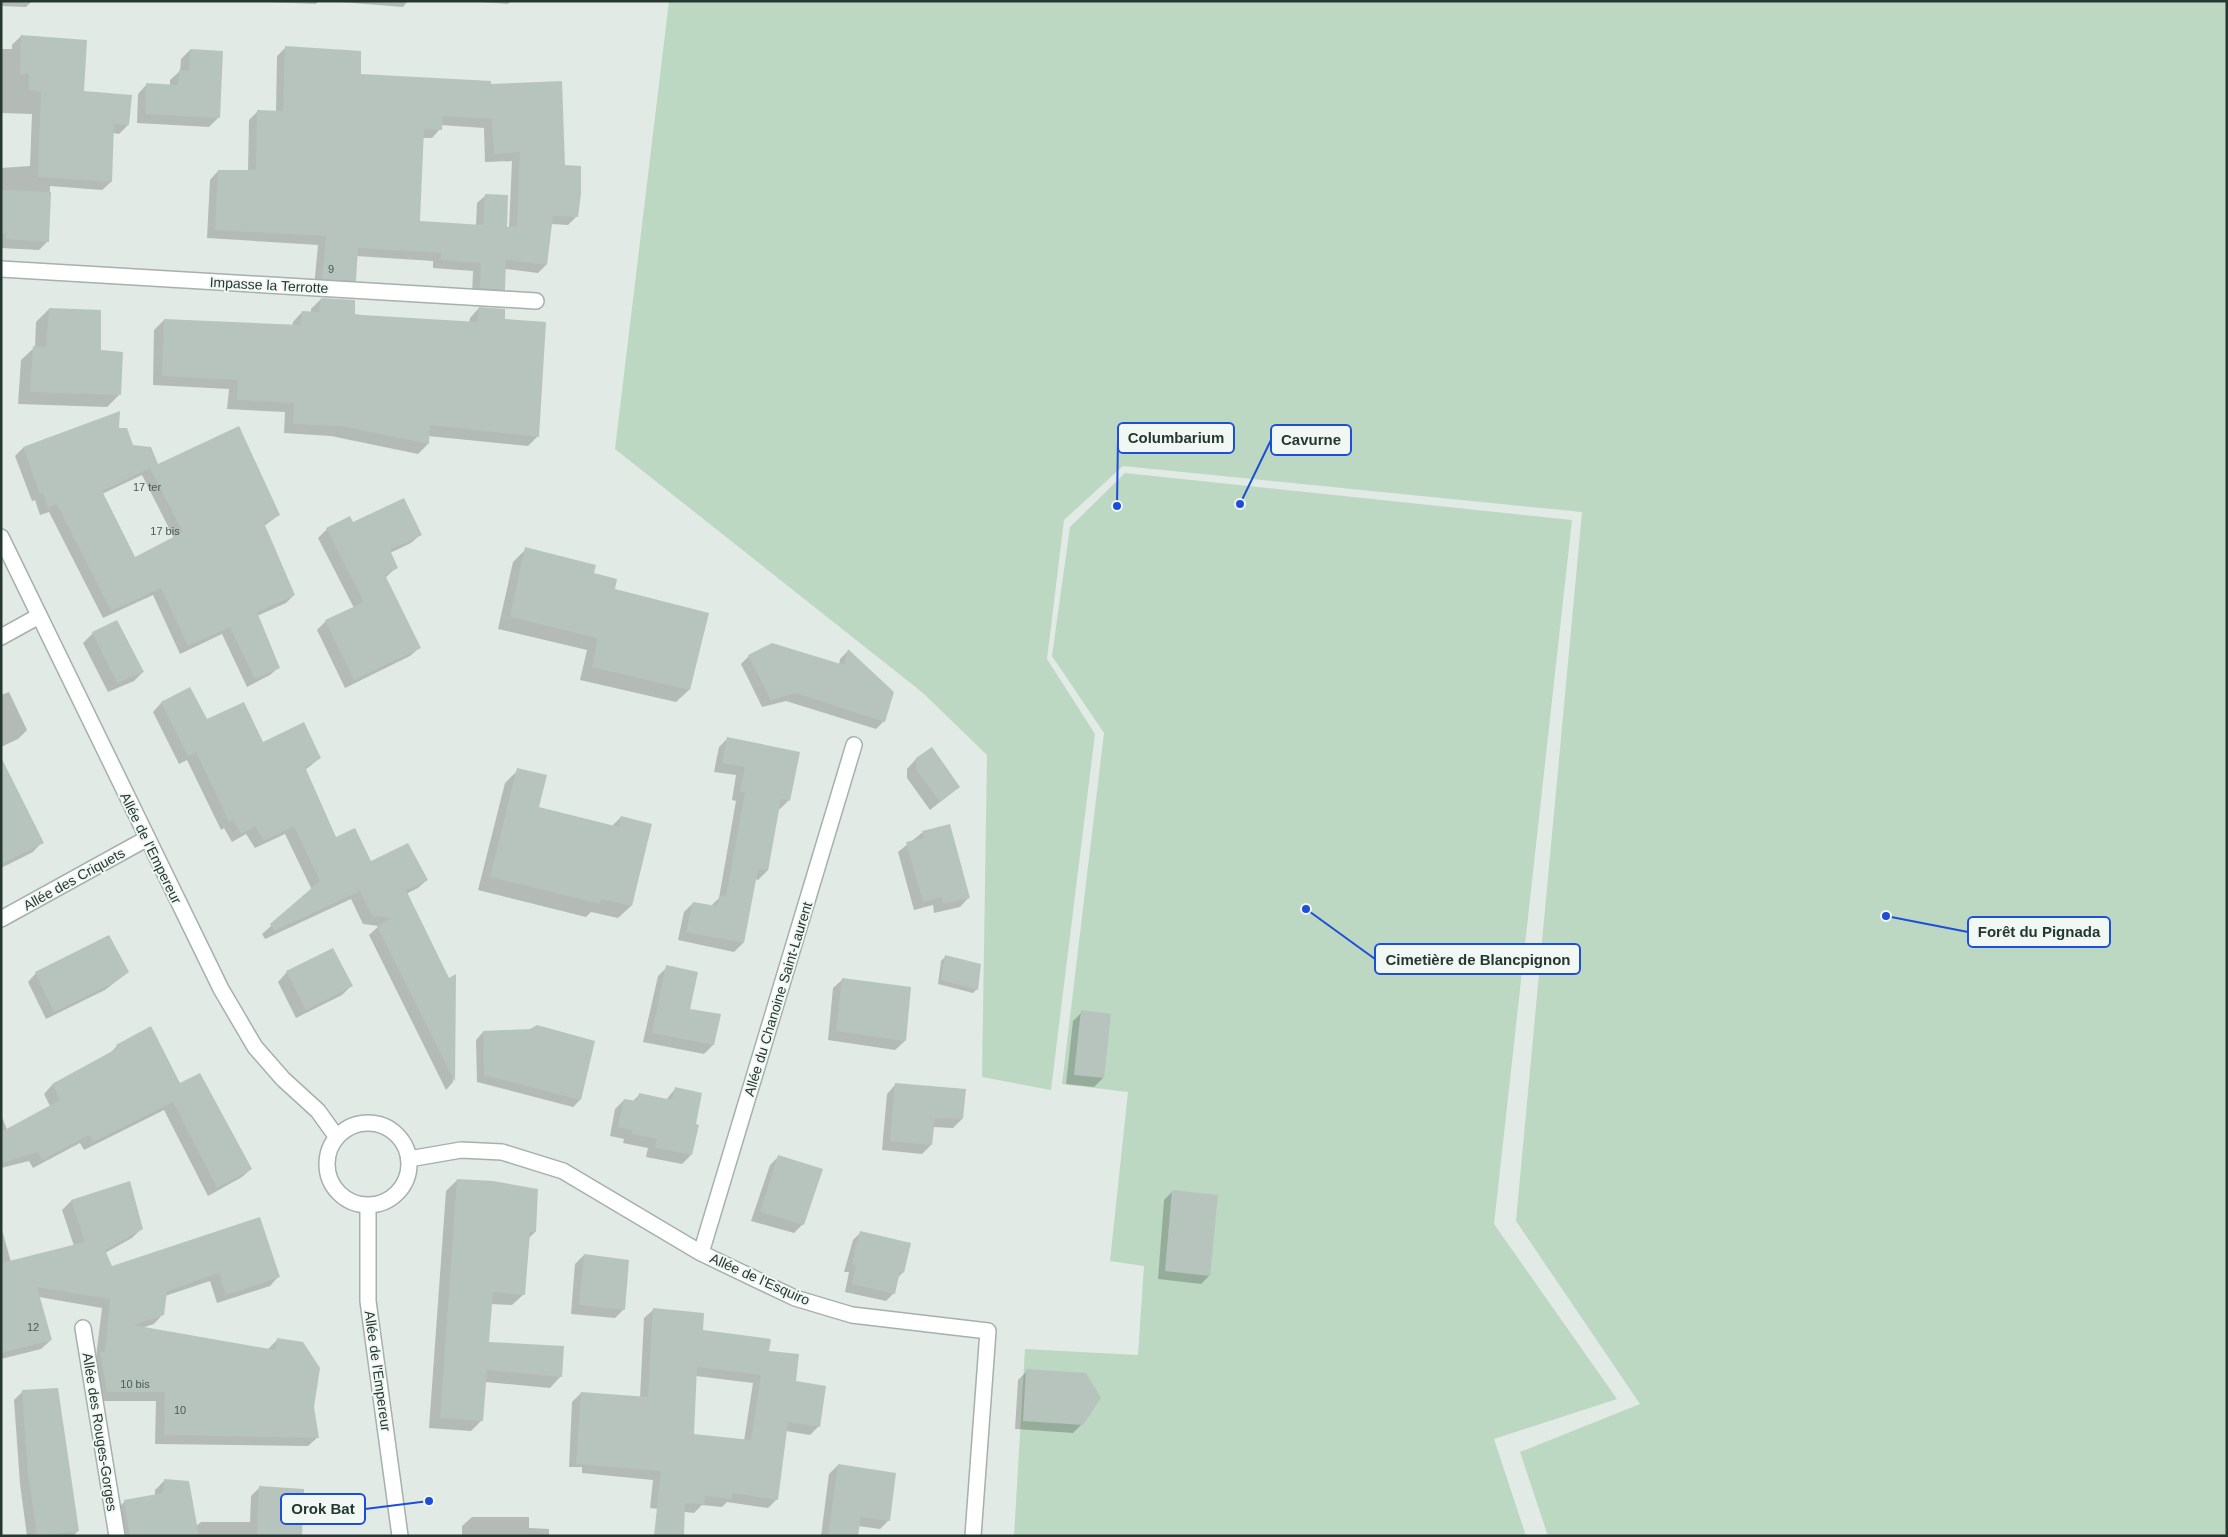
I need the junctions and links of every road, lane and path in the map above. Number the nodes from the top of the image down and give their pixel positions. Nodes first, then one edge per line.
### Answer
1 (1, 269) edge
2 (536, 302) dead end
3 (1, 537) edge
4 (39, 616) junction
5 (1, 637) edge
6 (854, 745) dead end
7 (146, 839) junction
8 (1, 919) edge
9 (336, 1136) junction
10 (409, 1160) junction
11 (368, 1206) junction
12 (701, 1253) junction
13 (83, 1328) dead end
14 (117, 1536) edge
15 (400, 1536) edge
16 (973, 1536) edge

1 - 2 street, Impasse la Terrotte
3 - 4 street, Allée de l'Empereur
4 - 5 street
4 - 7 street, Allée de l'Empereur
6 - 12 street, Allée du Chanoine Saint-Laurent
7 - 8 street, Allée des Criquets
7 - 9 street, Allée de l'Empereur
9 - 10 street
9 - 11 street
10 - 11 street
10 - 12 street, Allée de l'Esquiro
11 - 15 street, Allée de l'Empereur
12 - 16 street, Allée de l'Esquiro
13 - 14 street, Allée des Rouges-Gorges

